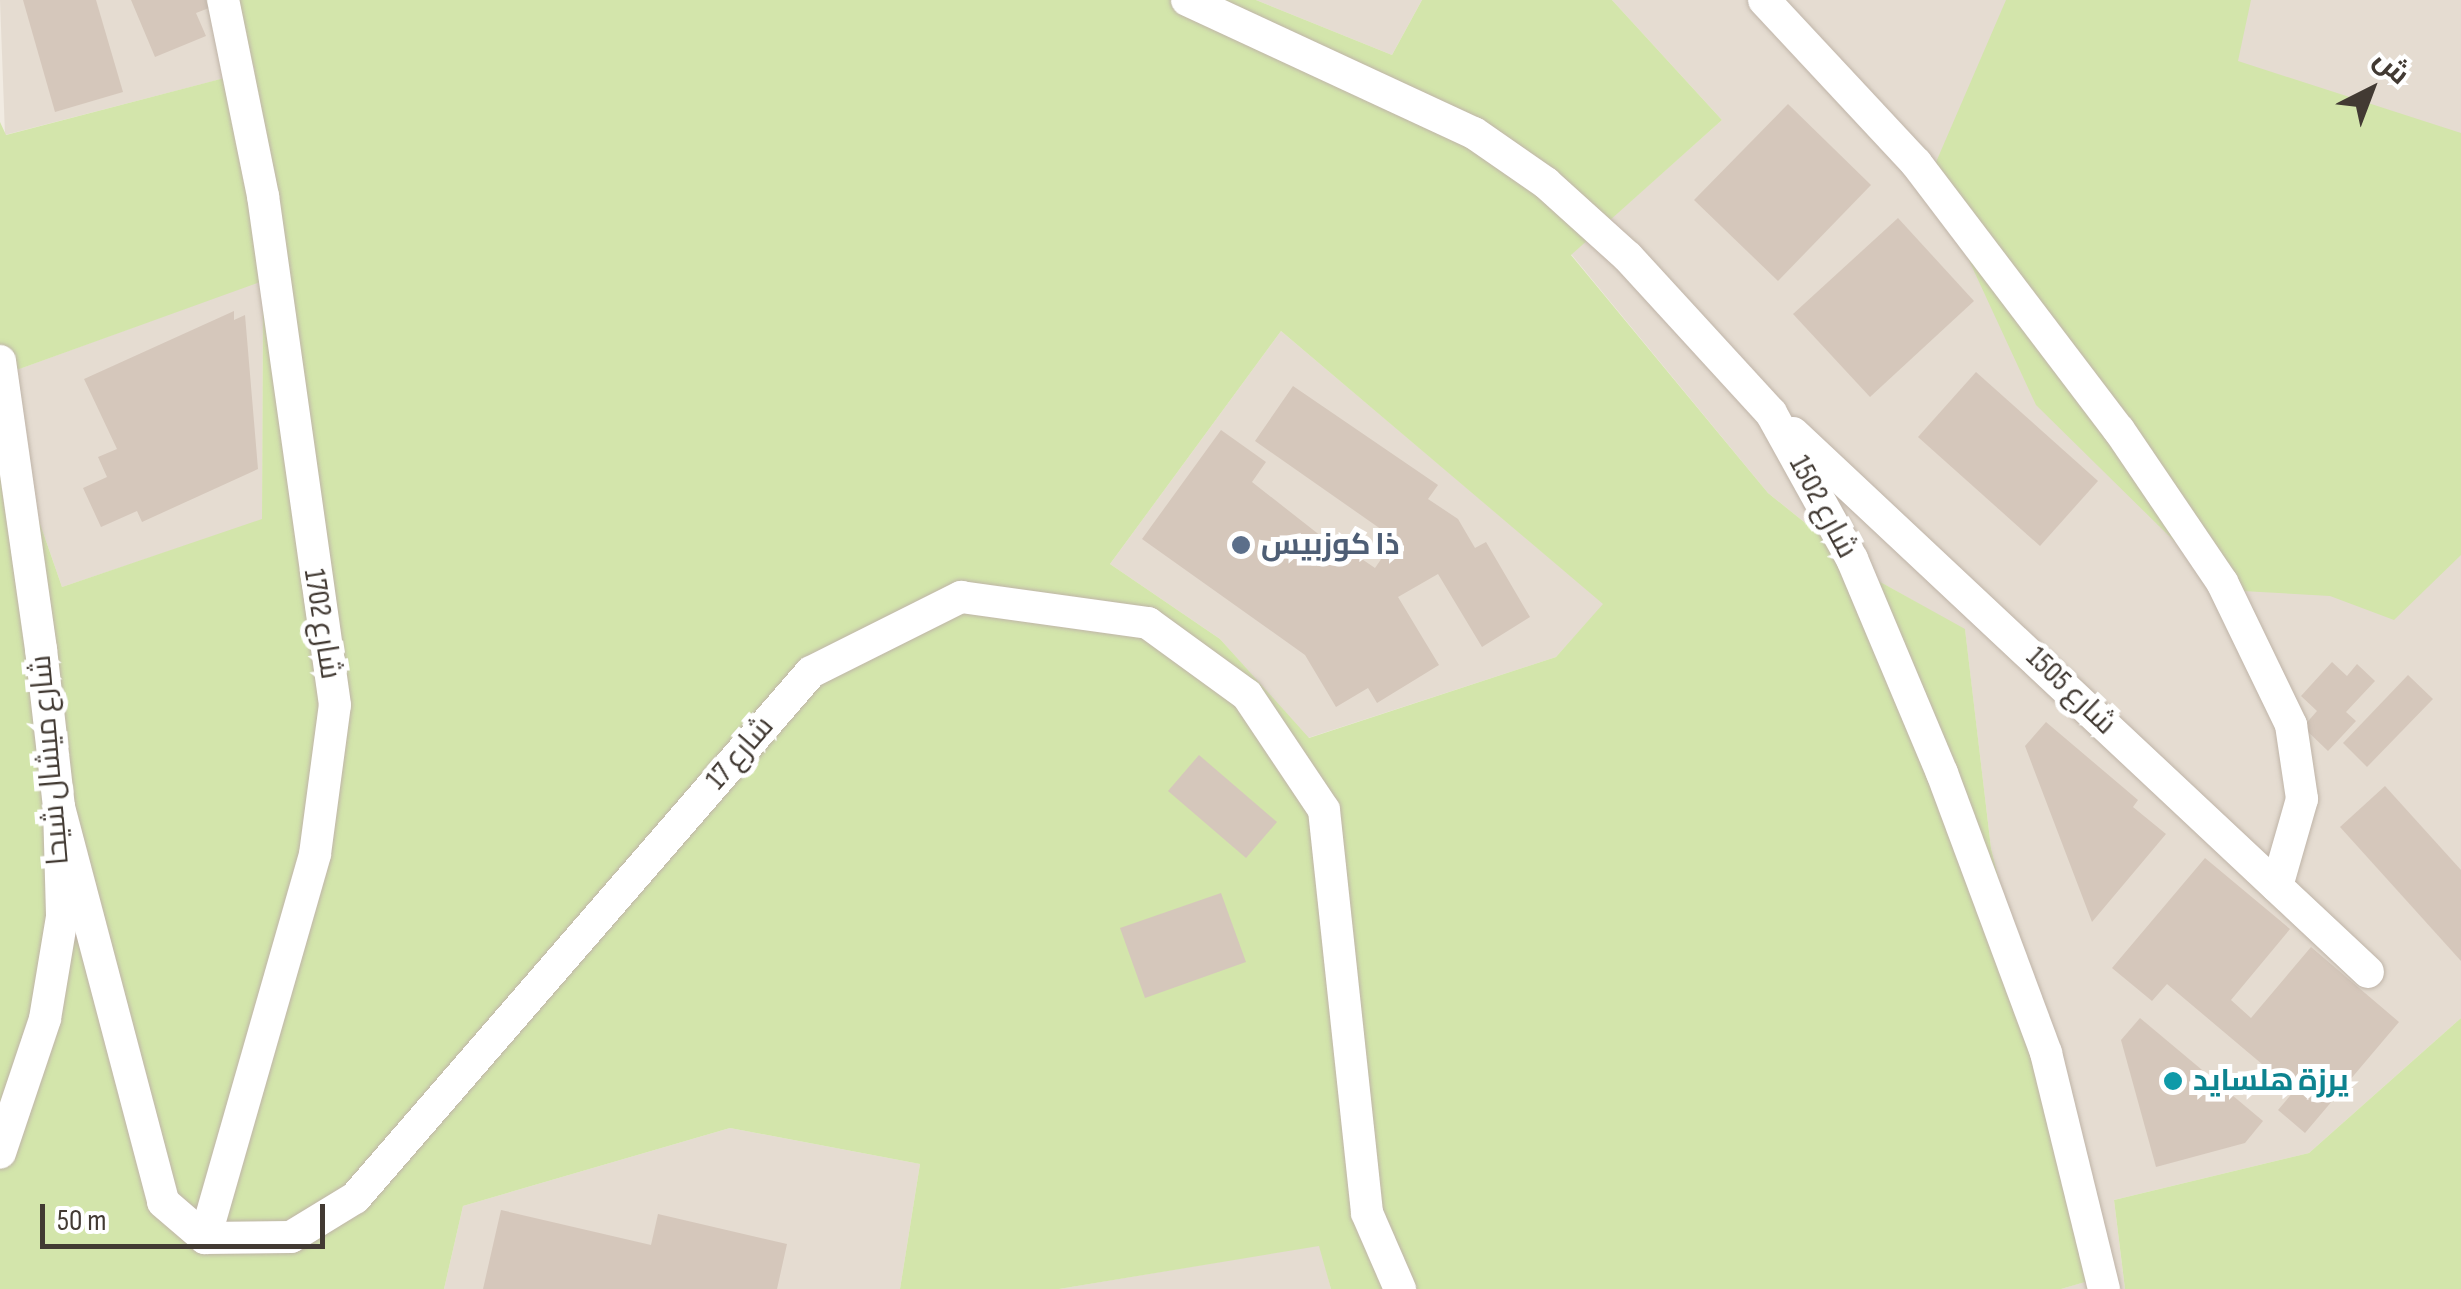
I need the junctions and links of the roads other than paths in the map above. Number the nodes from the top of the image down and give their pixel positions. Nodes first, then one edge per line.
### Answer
1 (223, 0) edge
2 (1187, 0) edge
3 (1764, 0) edge
4 (0, 361) edge
5 (1772, 413) junction
6 (58, 806) junction
7 (2277, 886) junction
8 (2368, 972) dead end
9 (0, 1153) edge
10 (205, 1238) junction
11 (1400, 1289) edge
12 (2104, 1289) edge

1 - 10 street, شارع 1702
2 - 5 street, شارع 1502
3 - 7 street
4 - 6 street, شارع ميشال شيحا
5 - 7 street, شارع 1505
5 - 12 street, شارع 1502
6 - 9 street, شارع ميشال شيحا
6 - 10 street
7 - 8 street, شارع 1505
10 - 11 street, شارع 17

